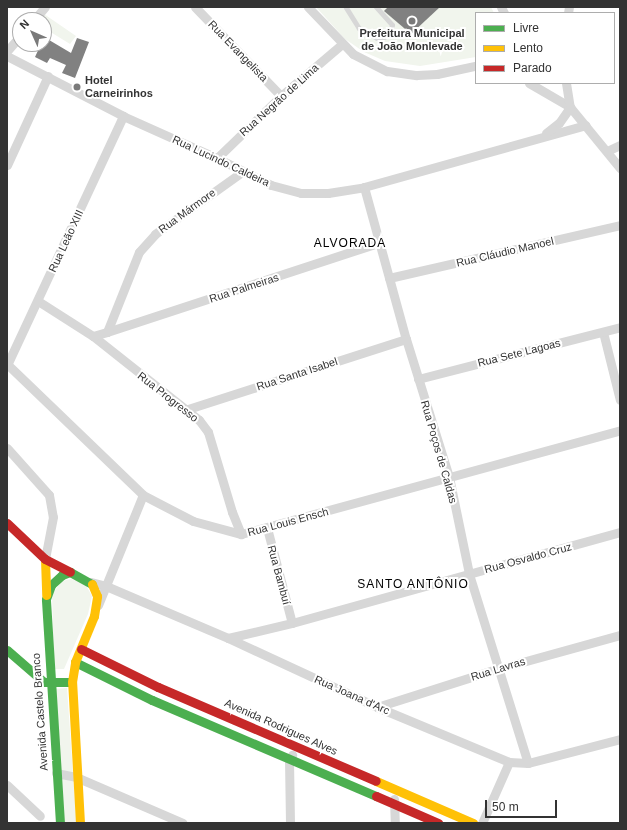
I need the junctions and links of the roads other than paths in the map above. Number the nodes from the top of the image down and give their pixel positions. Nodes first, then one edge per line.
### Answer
1 (195, 7) edge
2 (308, 7) edge
3 (346, 7) edge
4 (376, 7) edge
5 (342, 44) junction
6 (7, 56) edge
7 (475, 66) edge
8 (48, 76) junction
9 (534, 84) edge
10 (566, 84) edge
11 (281, 96) junction
12 (570, 107) junction
13 (123, 116) junction
14 (586, 125) junction
15 (541, 136) junction
16 (620, 145) edge
17 (607, 151) junction
18 (217, 158) junction
19 (7, 165) edge
20 (620, 168) edge
21 (242, 172) junction
22 (364, 187) junction
23 (620, 225) edge
24 (380, 242) junction
25 (389, 278) junction
26 (38, 301) junction
27 (620, 327) edge
28 (107, 332) junction
29 (603, 332) junction
30 (93, 336) junction
31 (406, 339) junction
32 (7, 364) edge
33 (418, 379) junction
34 (620, 400) edge
35 (188, 409) junction
36 (620, 430) edge
37 (7, 448) edge
38 (449, 477) junction
39 (143, 495) junction
40 (7, 523) edge
41 (267, 528) junction
42 (620, 532) edge
43 (241, 534) junction
44 (45, 559) junction
45 (70, 572) junction
46 (469, 574) junction
47 (91, 582) junction
48 (106, 586) junction
49 (46, 599) junction
50 (94, 616) junction
51 (292, 623) junction
52 (620, 635) edge
53 (228, 638) junction
54 (81, 649) junction
55 (7, 650) edge
56 (75, 662) junction
57 (497, 669) junction
58 (72, 682) junction
59 (52, 684) junction
60 (158, 687) junction
61 (152, 700) junction
62 (377, 707) junction
63 (620, 738) edge
64 (296, 748) junction
65 (289, 761) junction
66 (509, 762) junction
67 (528, 763) junction
68 (56, 773) junction
69 (76, 777) junction
70 (7, 785) edge
71 (396, 790) junction
72 (392, 802) junction
73 (40, 816) dead end
74 (60, 823) edge
75 (80, 823) edge
76 (183, 823) edge
77 (290, 823) edge
78 (395, 823) edge
79 (438, 823) edge
80 (473, 823) edge
81 (482, 823) edge

1 - 11 street, Rua Evangelista
2 - 5 street
3 - 4 lane
5 - 7 street
5 - 11 street, Rua Negrão de Lima
6 - 8 street, Rua Lucindo Caldeira
8 - 13 street, Rua Lucindo Caldeira
8 - 19 street
9 - 12 street
10 - 12 street
11 - 18 street, Rua Negrão de Lima
12 - 14 street
12 - 15 street, Rua Lucindo Caldeira
13 - 18 street, Rua Lucindo Caldeira
13 - 26 street, Rua Leão XIII
14 - 15 street, Rua Lucindo Caldeira
14 - 17 street
15 - 22 street, Rua Lucindo Caldeira
16 - 17 street
17 - 20 street
18 - 21 street, Rua Lucindo Caldeira
21 - 22 street, Rua Lucindo Caldeira
21 - 28 street, Rua Mármore
22 - 24 street, Rua Poços de Caldas
23 - 25 street, Rua Cláudio Manoel
24 - 25 street, Rua Poços de Caldas
24 - 28 street, Rua Palmeiras
25 - 31 street, Rua Poços de Caldas
26 - 30 street, Rua Progresso
26 - 32 street, Rua Leão XIII
27 - 29 street, Rua Sete Lagoas
28 - 30 street
29 - 33 street, Rua Sete Lagoas
29 - 34 street
30 - 35 street, Rua Progresso
31 - 33 street, Rua Poços de Caldas
31 - 35 street, Rua Santa Isabel
32 - 39 street, Rua Louis Ensch
33 - 38 street, Rua Poços de Caldas
35 - 43 street, Rua Progresso
36 - 38 street, Rua Louis Ensch
37 - 44 street
38 - 41 street, Rua Louis Ensch
38 - 46 street, Rua Poços de Caldas
39 - 43 street, Rua Louis Ensch
39 - 48 street
40 - 44 street
41 - 43 street, Rua Louis Ensch
41 - 51 street, Rua Bambuí
42 - 46 street, Rua Osvaldo Cruz
44 - 45 street
44 - 49 street, Avenida Castelo Branco
45 - 47 street
45 - 49 street
46 - 51 street, Rua Osvaldo Cruz
46 - 57 street, Rua Poços de Caldas
47 - 48 street, Rua Joana d'Arc
47 - 50 street
48 - 50 street
48 - 53 street, Rua Joana d'Arc
49 - 59 street, Avenida Castelo Branco
50 - 54 street
51 - 53 street, Rua Osvaldo Cruz
52 - 57 street, Rua Lavras
53 - 62 street, Rua Joana d'Arc
54 - 56 street
54 - 60 street, Avenida Rodrigues Alves
55 - 59 street
56 - 58 street
56 - 61 street
57 - 62 street, Rua Lavras
57 - 67 street, Rua Poços de Caldas
58 - 59 street
58 - 69 street
59 - 68 street, Avenida Castelo Branco
60 - 61 street
60 - 64 street, Avenida Rodrigues Alves
61 - 65 street
62 - 66 street, Rua Joana d'Arc
63 - 67 street, Rua Joana d'Arc
64 - 65 street
64 - 71 street, Avenida Rodrigues Alves
65 - 72 street
65 - 77 street
66 - 67 street, Rua Joana d'Arc
66 - 81 street
68 - 69 street
68 - 74 street, Avenida Castelo Branco
69 - 75 street
69 - 76 street
70 - 73 street
71 - 72 street
71 - 80 street, Avenida Rodrigues Alves
72 - 78 street
72 - 79 street

